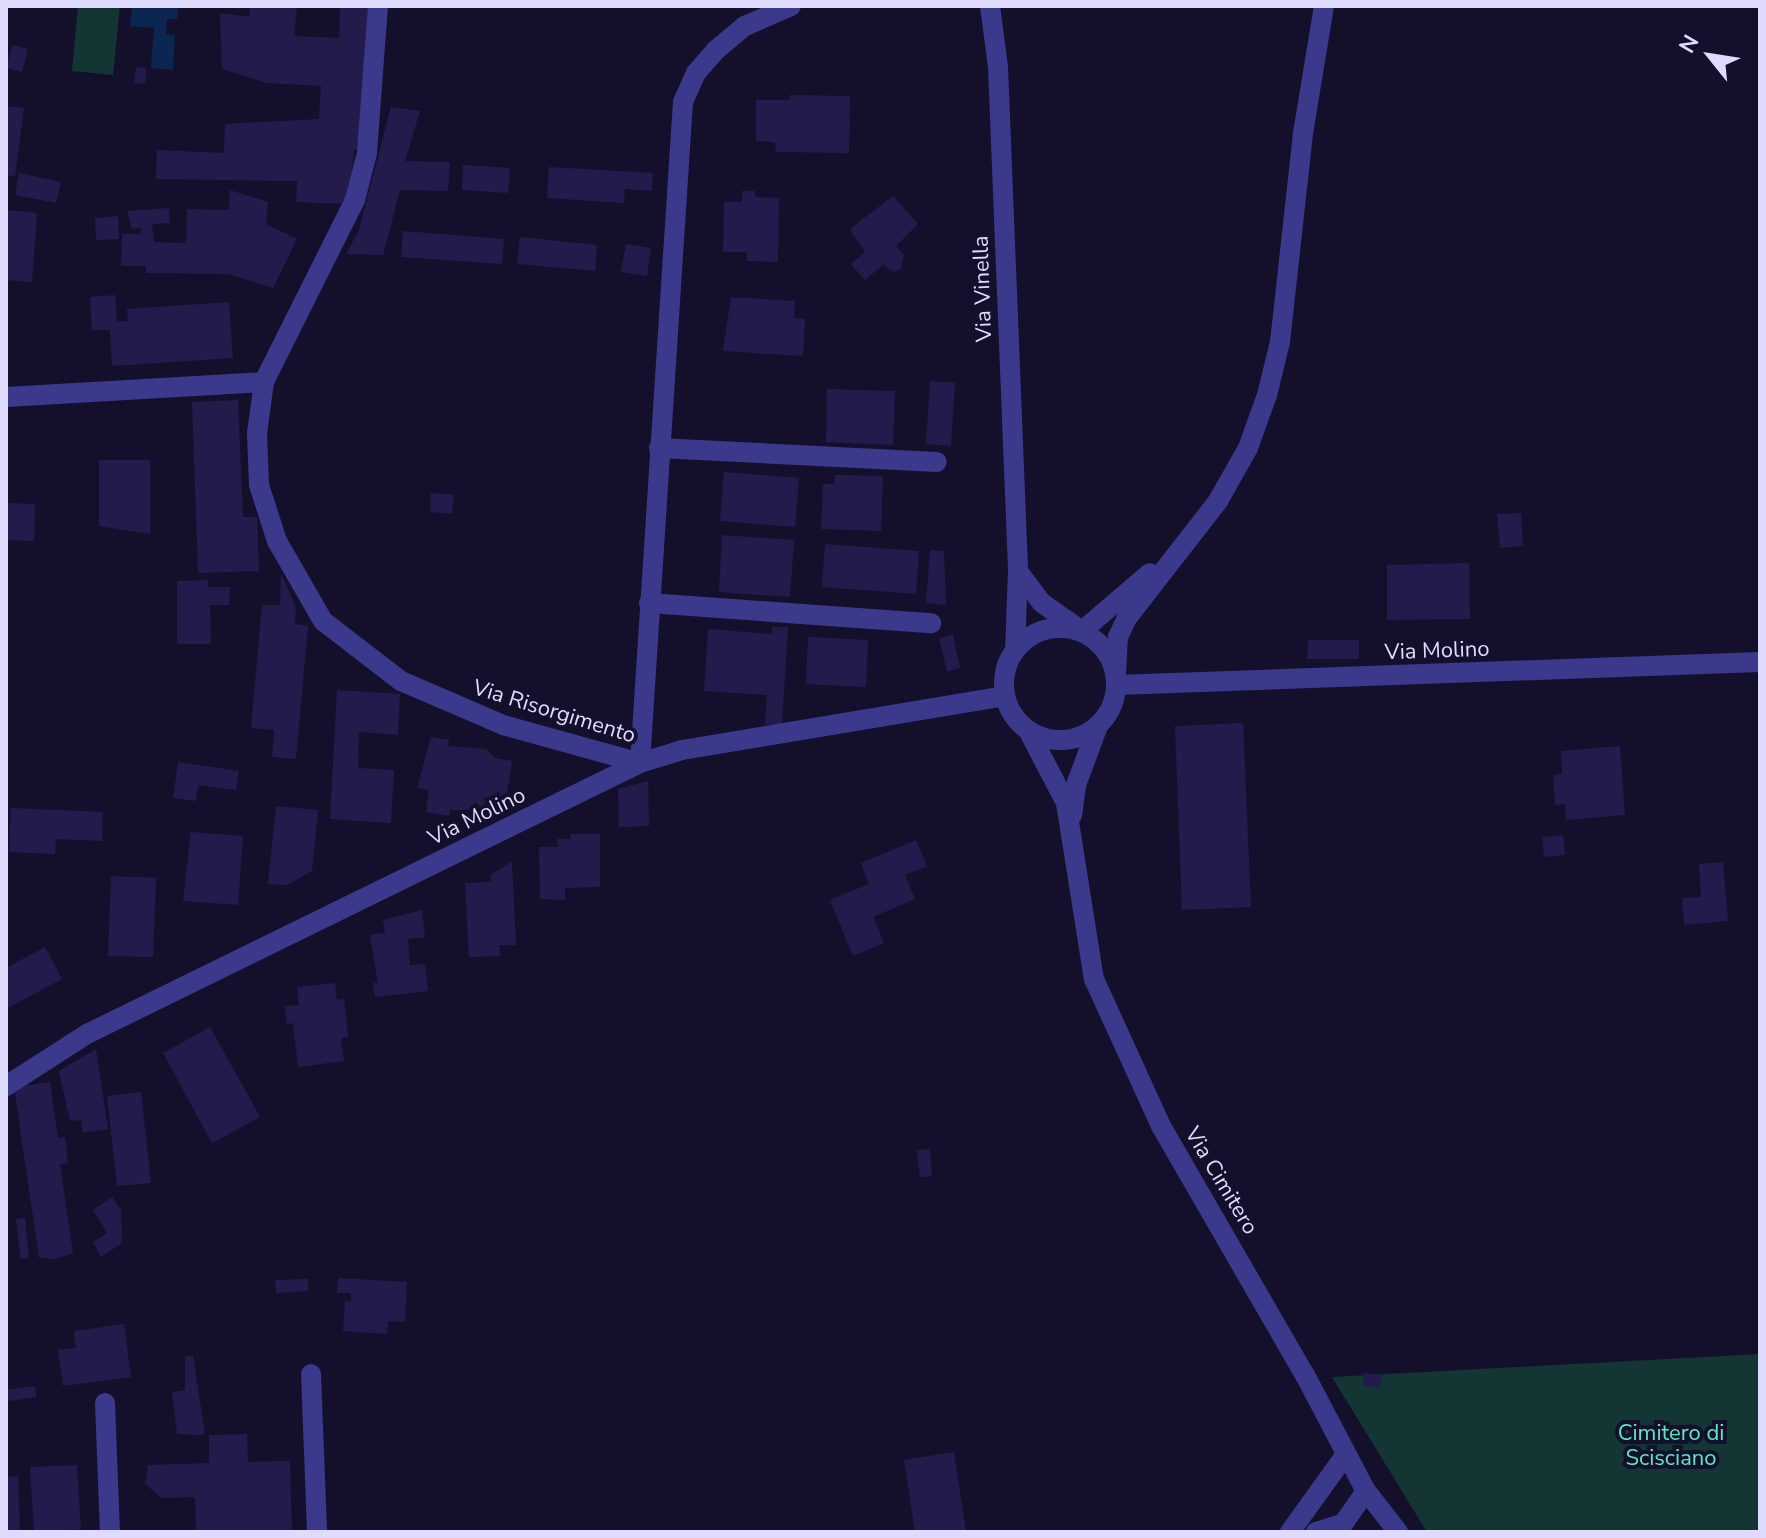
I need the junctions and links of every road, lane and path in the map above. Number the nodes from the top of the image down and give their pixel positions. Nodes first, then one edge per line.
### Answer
1 (378, 6) edge
2 (791, 6) edge
3 (991, 6) edge
4 (1324, 6) edge
5 (264, 382) junction
6 (6, 397) edge
7 (659, 448) junction
8 (937, 462) dead end
9 (1181, 549) junction
10 (1018, 570) junction
11 (649, 603) junction
12 (931, 623) dead end
13 (1082, 631) junction
14 (1015, 650) junction
15 (1760, 662) edge
16 (1116, 679) junction
17 (1005, 696) junction
18 (1098, 726) junction
19 (1029, 732) junction
20 (640, 763) junction
21 (1071, 827) junction
22 (6, 1086) edge
23 (311, 1374) dead end
24 (105, 1403) dead end
25 (1346, 1454) junction
26 (1366, 1491) junction
27 (110, 1532) edge
28 (317, 1532) edge
29 (1290, 1532) edge
30 (1321, 1532) edge
31 (1398, 1532) edge

1 - 5 street, Via Risorgimento
2 - 7 street, Via Risorgimento
3 - 10 street, Via Vinella
4 - 9 street
5 - 6 street
5 - 20 street, Via Risorgimento
7 - 8 street
7 - 11 street, Via Risorgimento
9 - 13 street
9 - 16 street
10 - 13 street
10 - 14 street, Via Vinella
11 - 12 street
11 - 20 street, Via Risorgimento
13 - 14 street
13 - 16 street
14 - 17 street
15 - 16 street, Via Molino
16 - 18 street
17 - 19 street
17 - 20 street, Via Molino
18 - 19 street
18 - 21 street
19 - 21 street
20 - 22 street, Via Molino
21 - 25 street, Via Cimitero
23 - 28 street
24 - 27 street
25 - 26 street, Via Cimitero
25 - 29 street
26 - 30 street
26 - 31 street, Via Cimitero

